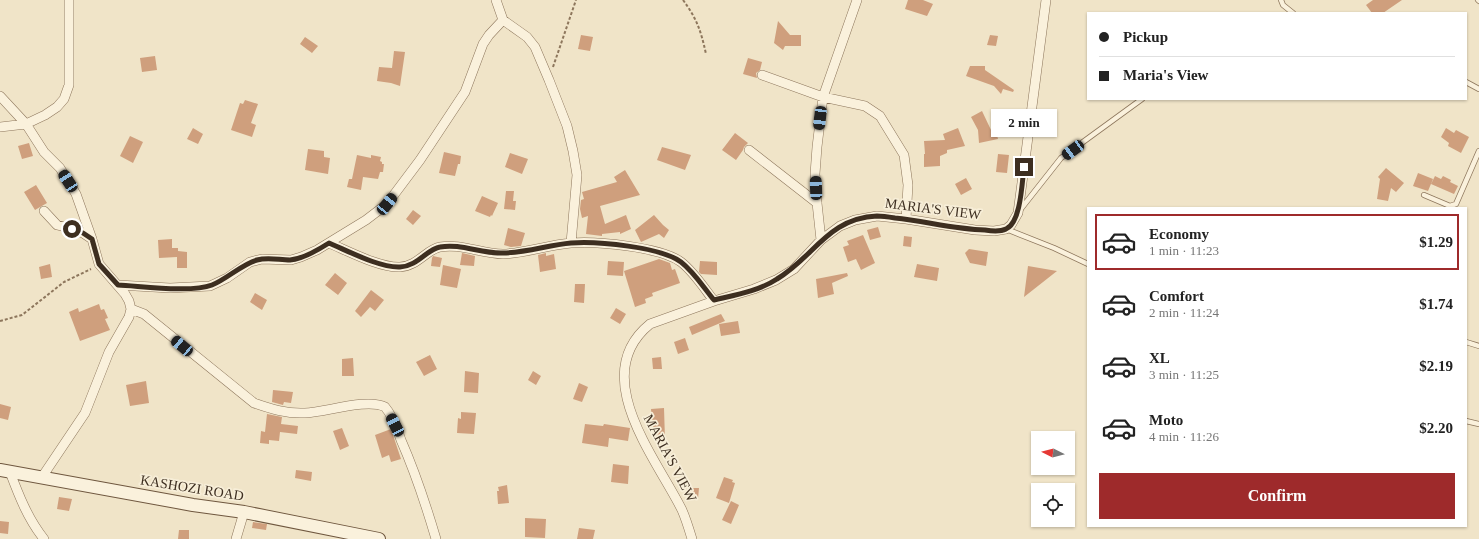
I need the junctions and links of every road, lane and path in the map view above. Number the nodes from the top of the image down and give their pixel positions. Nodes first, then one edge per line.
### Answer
1 (69, 0) edge
2 (496, 0) edge
3 (576, 0) edge
4 (683, 0) edge
5 (857, 0) edge
6 (1046, 0) edge
7 (1281, 0) edge
8 (1292, 12) edge
9 (503, 20) junction
10 (706, 54) dead end
11 (762, 75) dead end
12 (549, 80) junction
13 (1467, 83) edge
14 (1479, 89) edge
15 (0, 96) edge
16 (823, 97) junction
17 (1141, 100) edge
18 (26, 124) junction
19 (0, 127) edge
20 (749, 150) dead end
21 (1479, 151) edge
22 (1424, 195) dead end
23 (817, 202) junction
24 (44, 211) dead end
25 (1018, 213) junction
26 (906, 219) junction
27 (1006, 229) junction
28 (92, 239) junction
29 (821, 240) junction
30 (329, 243) junction
31 (571, 243) junction
32 (1086, 262) edge
33 (99, 264) junction
34 (118, 285) junction
35 (714, 300) junction
36 (131, 309) junction
37 (0, 321) edge
38 (1467, 342) edge
39 (1479, 346) edge
40 (1467, 421) edge
41 (1479, 424) edge
42 (5, 471) edge
43 (42, 477) junction
44 (244, 512) junction
45 (44, 539) edge
46 (236, 539) edge
47 (379, 539) edge
48 (436, 539) edge
49 (692, 539) edge

1 - 18 street
2 - 9 street
3 - 12 path
4 - 10 path
5 - 16 street
6 - 25 street
7 - 8 lane
9 - 12 street
9 - 30 street
11 - 16 street
12 - 31 street
13 - 14 lane
15 - 18 street
16 - 23 street
16 - 26 street
17 - 25 lane
18 - 19 street
18 - 28 street
20 - 23 street
21 - 22 lane
23 - 29 street
24 - 28 street
25 - 27 street
26 - 27 street, MARIA'S VIEW
26 - 29 street, MARIA'S VIEW
27 - 32 lane
28 - 33 street
29 - 35 street, MARIA'S VIEW
30 - 31 street
30 - 34 street
31 - 35 street
33 - 34 street
33 - 37 path
34 - 36 street
35 - 49 street, MARIA'S VIEW
36 - 43 street
36 - 48 street
38 - 39 lane
40 - 41 lane
42 - 43 main road, KASHOZI ROAD
42 - 45 street
43 - 44 main road, KASHOZI ROAD
44 - 46 street
44 - 47 main road, KASHOZI ROAD

